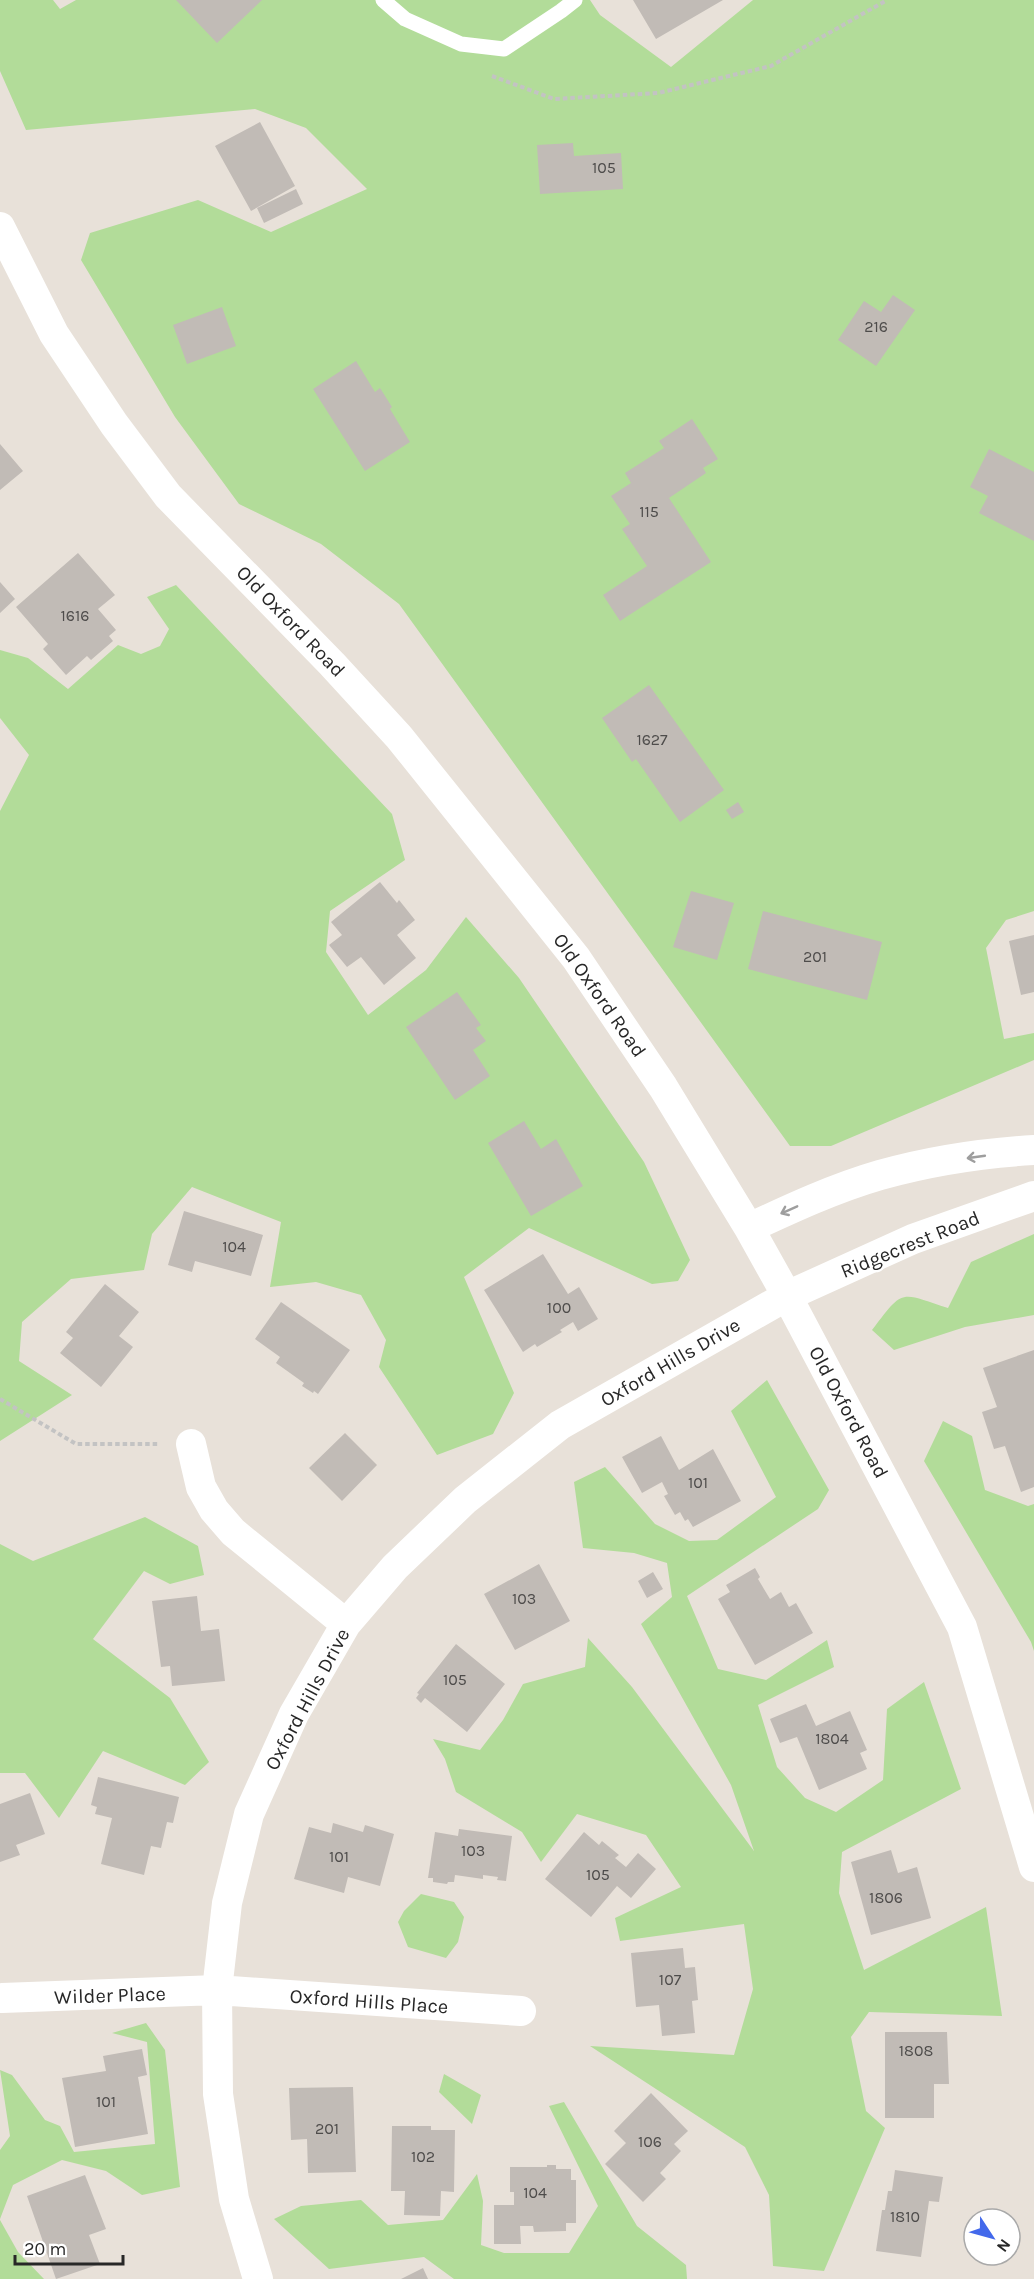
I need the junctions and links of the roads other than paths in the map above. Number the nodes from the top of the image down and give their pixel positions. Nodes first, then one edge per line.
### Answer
1 (384, 0) edge
2 (575, 0) edge
3 (0, 227) edge
4 (1034, 1150) edge
5 (1034, 1196) edge
6 (749, 1228) junction
7 (787, 1296) junction
8 (191, 1444) road end
9 (346, 1624) junction
10 (1034, 1867) edge
11 (218, 1990) junction
12 (2, 1998) dead end
13 (521, 2011) dead end
14 (258, 2279) edge

1 - 2 lane
3 - 6 street, Old Oxford Road
4 -> 6 street
5 - 7 street, Ridgecrest Road
6 - 7 street, Old Oxford Road
7 - 9 street, Oxford Hills Drive
7 - 10 street, Old Oxford Road
8 - 9 street
9 - 11 street, Oxford Hills Drive
11 - 12 street, Wilder Place
11 - 13 street, Oxford Hills Place
11 - 14 street, Oxford Hills Drive

